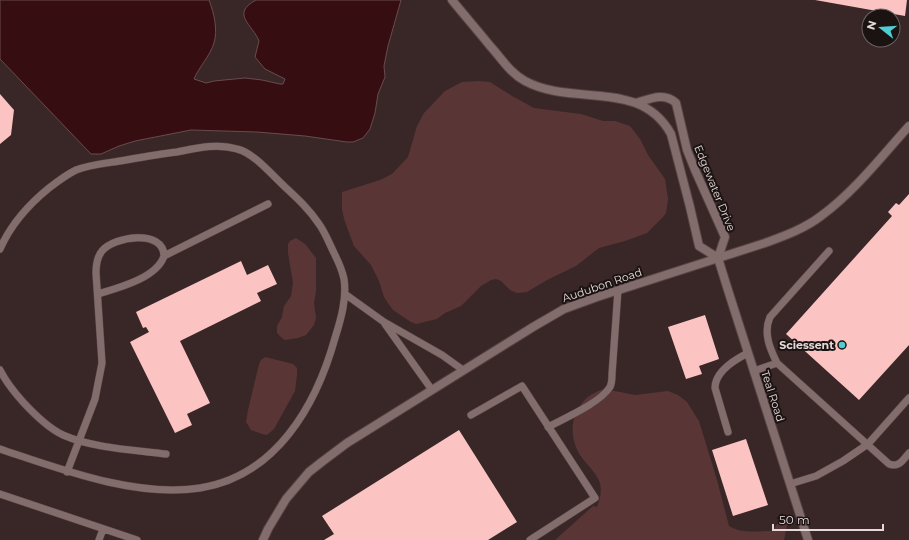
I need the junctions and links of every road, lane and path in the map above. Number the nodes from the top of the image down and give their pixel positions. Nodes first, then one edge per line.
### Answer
1 (452, 0) edge
2 (636, 103) junction
3 (909, 126) edge
4 (682, 129) junction
5 (671, 134) junction
6 (268, 204) dead end
7 (1, 245) edge
8 (829, 251) dead end
9 (164, 256) junction
10 (718, 258) junction
11 (618, 290) junction
12 (98, 294) junction
13 (345, 294) junction
14 (384, 322) junction
15 (748, 354) junction
16 (777, 364) junction
17 (0, 370) edge
18 (463, 370) junction
19 (754, 371) junction
20 (432, 390) junction
21 (909, 398) edge
22 (471, 415) dead end
23 (548, 427) junction
24 (728, 432) dead end
25 (80, 441) junction
26 (868, 444) junction
27 (0, 449) edge
28 (909, 453) edge
29 (166, 454) dead end
30 (67, 472) junction
31 (790, 484) junction
32 (0, 494) edge
33 (103, 529) junction
34 (99, 540) edge
35 (137, 540) edge
36 (263, 540) edge
37 (530, 540) edge
38 (808, 540) edge

1 - 2 street, Edgewater Drive
2 - 4 street, Edgewater Drive
2 - 5 street, Edgewater Drive
3 - 10 street, Audubon Road
4 - 5 lane
4 - 10 street, Edgewater Drive
5 - 10 street, Edgewater Drive
6 - 9 lane
7 - 13 lane
8 - 16 lane
9 - 12 lane
9 - 12 lane
10 - 11 street, Audubon Road
10 - 15 street, Teal Road
11 - 18 street, Audubon Road
11 - 23 lane
12 - 25 lane
13 - 14 lane
13 - 30 lane
14 - 18 lane
14 - 20 lane
15 - 19 street, Teal Road
15 - 24 lane
16 - 19 lane
16 - 26 lane
17 - 25 lane
18 - 20 street, Audubon Road
19 - 31 street, Teal Road
20 - 36 street, Audubon Road
21 - 26 lane
22 - 23 lane
23 - 37 lane
25 - 29 lane
25 - 30 lane
26 - 28 lane
26 - 31 lane
27 - 30 lane
31 - 38 street, Teal Road
32 - 33 lane
33 - 34 lane
33 - 35 lane

